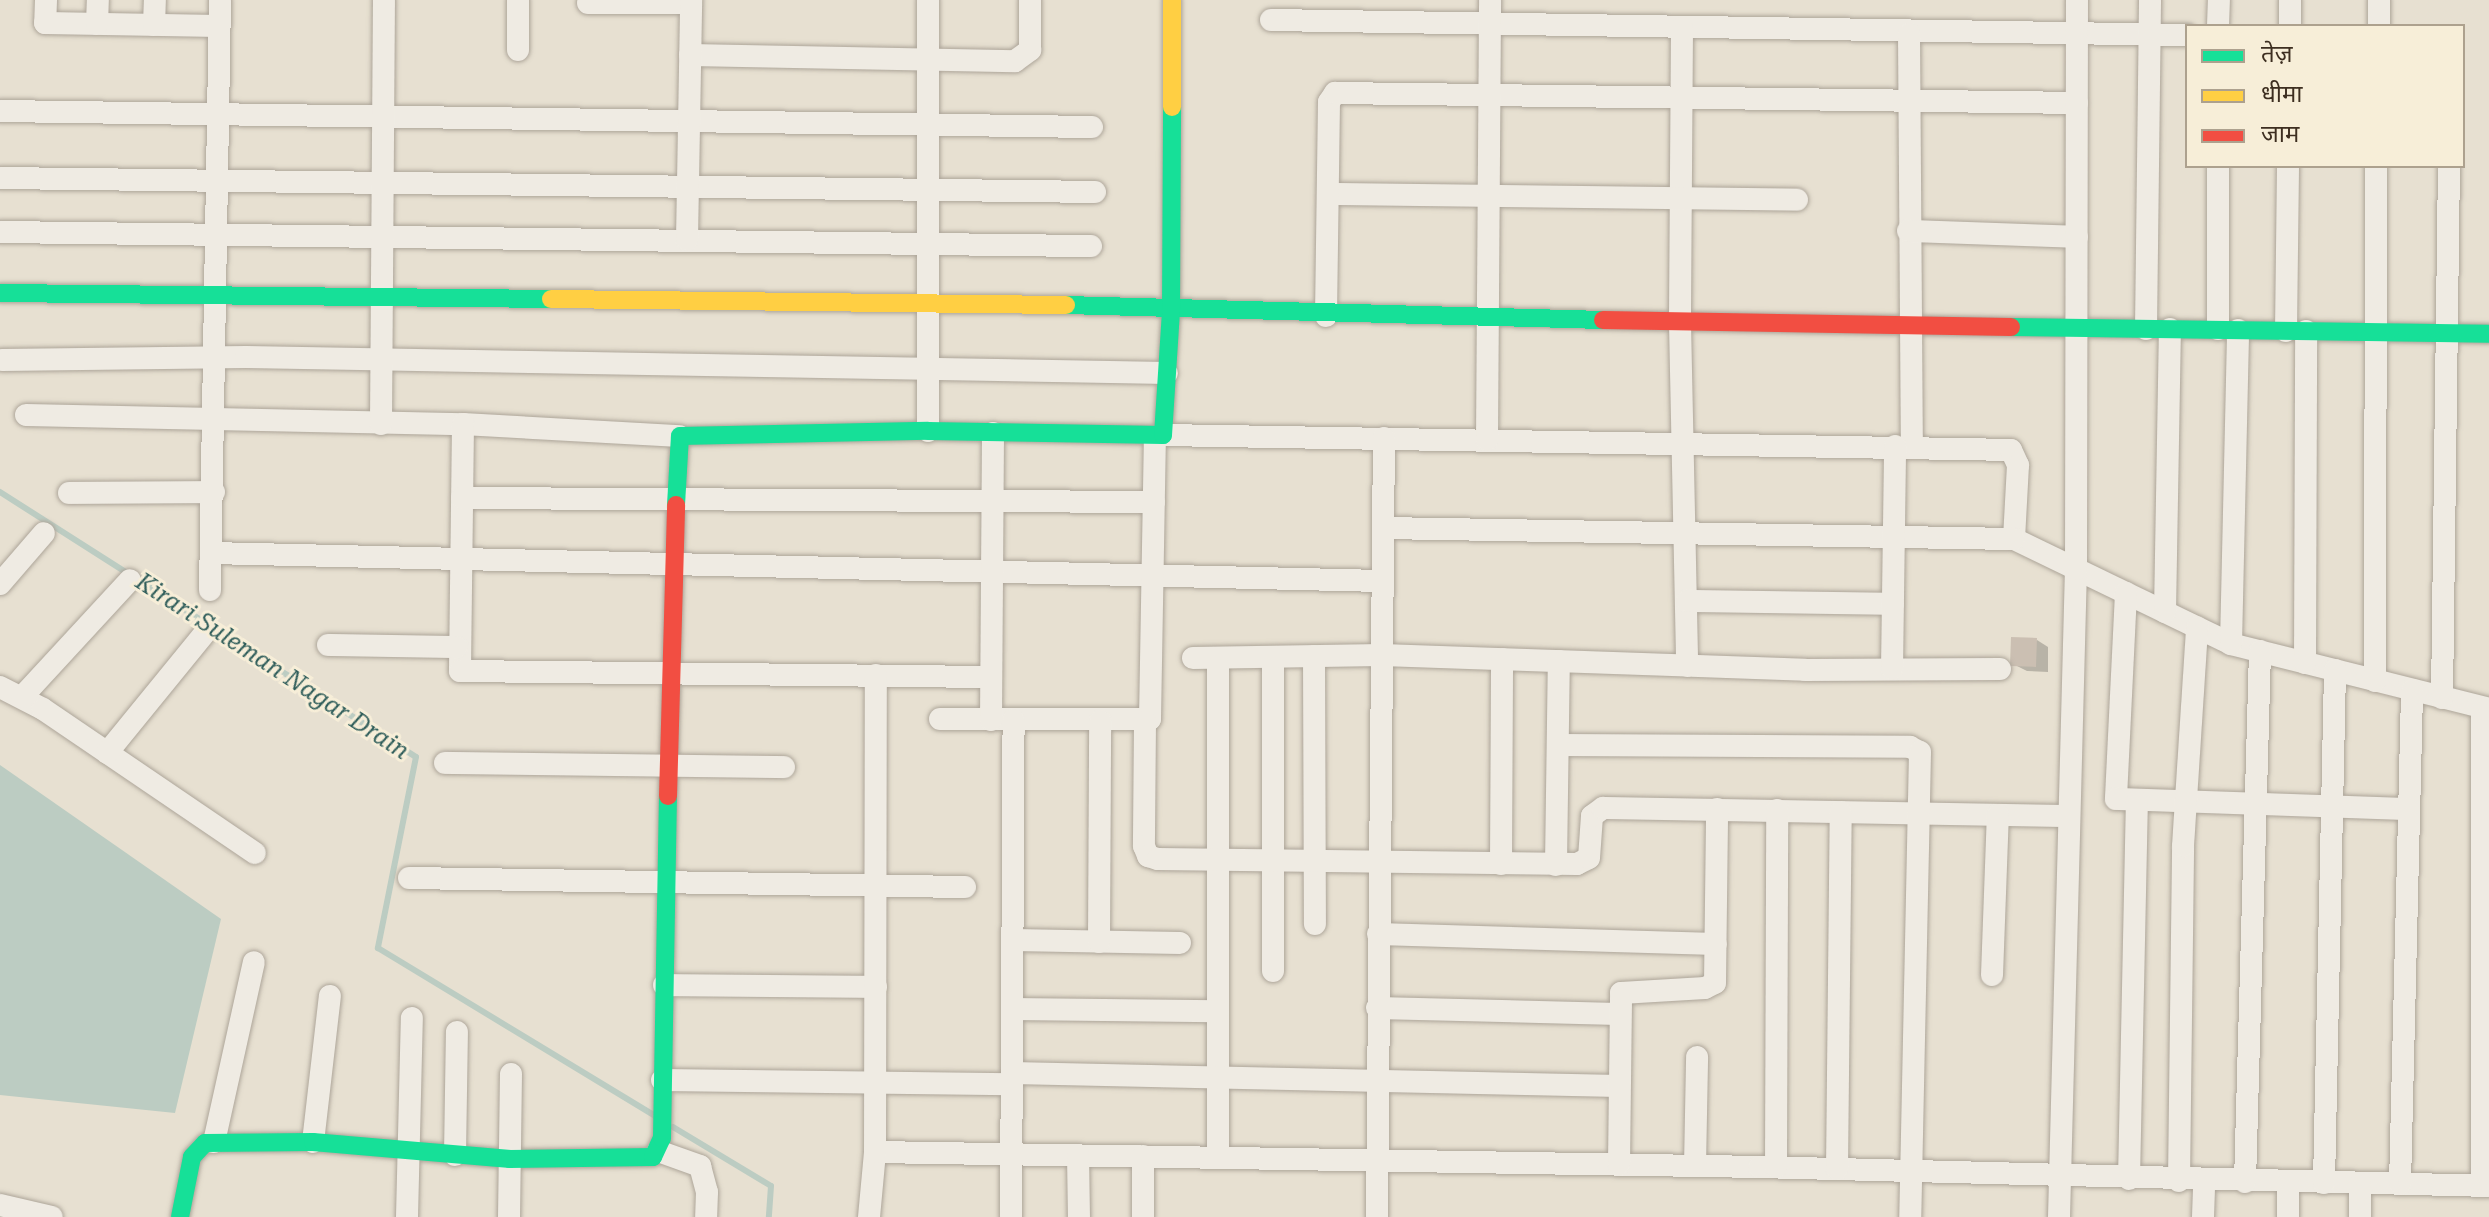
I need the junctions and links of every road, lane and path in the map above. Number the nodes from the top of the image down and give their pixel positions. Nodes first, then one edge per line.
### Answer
1 (46, 0) edge
2 (98, 0) edge
3 (155, 0) edge
4 (220, 0) edge
5 (384, 0) edge
6 (518, 0) edge
7 (928, 0) edge
8 (1030, 0) edge
9 (1172, 0) edge
10 (1490, 0) edge
11 (2077, 0) edge
12 (2150, 0) edge
13 (2219, 0) edge
14 (2290, 0) edge
15 (2379, 0) edge
16 (691, 2) edge
17 (588, 3) dead end
18 (1271, 20) dead end
19 (97, 24) junction
20 (1490, 24) junction
21 (2218, 24) edge
22 (2290, 24) edge
23 (2379, 24) edge
24 (154, 25) junction
25 (219, 26) junction
26 (1682, 28) junction
27 (1909, 34) junction
28 (2150, 34) junction
29 (2076, 35) junction
30 (2185, 35) edge
31 (518, 50) dead end
32 (690, 55) junction
33 (928, 58) junction
34 (1489, 94) junction
35 (1682, 99) junction
36 (1909, 100) junction
37 (2077, 103) junction
38 (0, 111) edge
39 (217, 114) junction
40 (383, 116) junction
41 (690, 121) junction
42 (927, 124) junction
43 (1092, 127) dead end
44 (2218, 168) edge
45 (2288, 168) edge
46 (2376, 168) edge
47 (2449, 168) edge
48 (0, 178) edge
49 (217, 180) junction
50 (383, 181) junction
51 (688, 187) junction
52 (927, 190) junction
53 (1095, 192) dead end
54 (1328, 194) junction
55 (1489, 194) junction
56 (1797, 200) dead end
57 (1681, 201) junction
58 (1908, 231) junction
59 (0, 232) edge
60 (218, 234) junction
61 (382, 236) junction
62 (2077, 237) junction
63 (687, 240) junction
64 (928, 244) junction
65 (1091, 246) dead end
66 (0, 293) edge
67 (218, 294) junction
68 (382, 295) junction
69 (928, 302) junction
70 (1171, 312) junction
71 (1326, 316) junction
72 (1488, 319) junction
73 (1680, 323) junction
74 (1908, 326) junction
75 (2077, 328) junction
76 (2146, 329) junction
77 (2170, 329) junction
78 (2228, 330) junction
79 (2296, 331) junction
80 (2373, 332) junction
81 (2446, 334) junction
82 (2489, 334) edge
83 (216, 358) junction
84 (381, 359) junction
85 (2, 360) edge
86 (928, 367) junction
87 (1167, 373) junction
88 (26, 415) dead end
89 (216, 421) junction
90 (381, 424) junction
91 (463, 424) junction
92 (928, 431) junction
93 (993, 433) junction
94 (680, 436) junction
95 (1159, 436) junction
96 (1384, 438) junction
97 (1487, 440) junction
98 (1686, 443) junction
99 (1903, 446) junction
100 (214, 492) junction
101 (69, 493) dead end
102 (462, 498) junction
103 (675, 500) junction
104 (992, 501) junction
105 (1154, 502) junction
106 (1383, 528) junction
107 (44, 533) dead end
108 (1687, 533) junction
109 (1894, 537) junction
110 (2014, 539) junction
111 (211, 553) junction
112 (461, 558) junction
113 (672, 563) junction
114 (2076, 569) junction
115 (990, 572) junction
116 (1154, 576) junction
117 (130, 580) dead end
118 (1383, 581) junction
119 (0, 584) edge
120 (210, 590) dead end
121 (2126, 593) junction
122 (1687, 601) junction
123 (1893, 604) junction
124 (2165, 612) junction
125 (2197, 627) junction
126 (204, 634) dead end
127 (2231, 644) junction
128 (328, 645) dead end
129 (457, 647) junction
130 (2260, 651) junction
131 (1382, 655) junction
132 (1314, 656) junction
133 (1273, 657) junction
134 (1193, 658) dead end
135 (1218, 658) junction
136 (1502, 659) junction
137 (1559, 661) junction
138 (2305, 663) junction
139 (1687, 666) junction
140 (1892, 669) junction
141 (2000, 669) dead end
142 (2335, 670) junction
143 (671, 673) junction
144 (876, 675) junction
145 (990, 677) junction
146 (2375, 681) junction
147 (0, 687) edge
148 (2412, 690) junction
149 (22, 697) junction
150 (2442, 698) junction
151 (2485, 709) edge
152 (940, 719) dead end
153 (991, 720) junction
154 (1014, 720) junction
155 (1100, 721) junction
156 (1145, 722) junction
157 (1558, 745) junction
158 (107, 753) junction
159 (445, 763) dead end
160 (669, 767) junction
161 (784, 767) dead end
162 (2137, 801) junction
163 (2185, 802) junction
164 (2255, 804) junction
165 (2332, 807) junction
166 (1717, 809) junction
167 (2409, 809) junction
168 (1777, 810) junction
169 (1841, 812) junction
170 (1920, 812) junction
171 (1998, 815) junction
172 (2067, 816) junction
173 (255, 853) dead end
174 (1218, 859) junction
175 (1273, 860) junction
176 (1315, 860) junction
177 (1379, 861) junction
178 (1501, 864) junction
179 (1556, 865) junction
180 (409, 878) dead end
181 (666, 881) junction
182 (876, 884) junction
183 (965, 887) dead end
184 (1315, 924) dead end
185 (1378, 934) junction
186 (1013, 940) junction
187 (1099, 942) junction
188 (1180, 943) dead end
189 (1716, 944) junction
190 (254, 962) dead end
191 (1273, 971) dead end
192 (1992, 975) dead end
193 (664, 985) junction
194 (876, 987) junction
195 (330, 996) dead end
196 (1377, 1008) junction
197 (1012, 1009) junction
198 (1218, 1011) junction
199 (1618, 1014) junction
200 (412, 1018) dead end
201 (457, 1032) dead end
202 (1697, 1057) dead end
203 (511, 1074) dead end
204 (1218, 1076) junction
205 (1012, 1078) junction
206 (1376, 1081) junction
207 (875, 1082) junction
208 (1619, 1086) junction
209 (662, 1088) junction
210 (214, 1142) junction
211 (313, 1142) junction
212 (660, 1144) junction
213 (410, 1150) junction
214 (875, 1152) junction
215 (1011, 1154) junction
216 (455, 1155) junction
217 (1078, 1155) junction
218 (1143, 1156) junction
219 (1218, 1157) junction
220 (510, 1159) junction
221 (1375, 1159) junction
222 (1619, 1164) junction
223 (1695, 1166) junction
224 (1776, 1167) junction
225 (1837, 1169) junction
226 (1910, 1172) junction
227 (2060, 1177) junction
228 (2129, 1179) junction
229 (2179, 1181) junction
230 (2204, 1181) junction
231 (2245, 1182) junction
232 (2288, 1183) junction
233 (2324, 1183) junction
234 (2360, 1184) junction
235 (2400, 1184) junction
236 (2485, 1186) edge
237 (0, 1205) edge
238 (52, 1217) edge
239 (180, 1217) edge
240 (407, 1217) edge
241 (509, 1217) edge
242 (706, 1217) edge
243 (869, 1217) edge
244 (1011, 1217) edge
245 (1079, 1217) edge
246 (1143, 1217) edge
247 (1377, 1217) edge
248 (1910, 1217) edge
249 (2059, 1217) edge
250 (2203, 1217) edge
251 (2288, 1217) edge
252 (2360, 1217) edge

1 - 19 street
2 - 19 street
3 - 24 street
4 - 25 street
5 - 40 street
6 - 31 street
7 - 33 street
8 - 33 street
9 - 70 street
10 - 20 street
11 - 29 street
12 - 28 street
13 - 21 street
14 - 22 street
15 - 23 street
16 - 17 street
16 - 32 street
18 - 20 street
19 - 24 street
20 - 26 street
20 - 34 street
24 - 25 street
25 - 39 street
26 - 27 street
26 - 35 street
27 - 29 street
27 - 36 street
28 - 29 street
28 - 30 street
28 - 76 street
29 - 37 street
32 - 33 street
32 - 41 street
33 - 42 street
34 - 35 street
34 - 54 street
34 - 55 street
35 - 36 street
35 - 57 street
36 - 37 street
36 - 58 street
37 - 62 street
38 - 39 street
39 - 40 street
39 - 49 street
40 - 41 street
40 - 50 street
41 - 42 street
41 - 51 street
42 - 43 street
42 - 52 street
44 - 78 street
45 - 79 street
46 - 80 street
47 - 81 street
48 - 49 street
49 - 50 street
49 - 60 street
50 - 51 street
50 - 61 street
51 - 52 street
51 - 63 street
52 - 53 street
52 - 64 street
54 - 55 street
54 - 71 street
55 - 57 street
55 - 72 street
56 - 57 street
57 - 73 street
58 - 62 street
58 - 74 street
59 - 60 street
60 - 61 street
60 - 67 street
61 - 63 street
61 - 68 street
62 - 75 street
63 - 64 street
64 - 65 street
64 - 69 street
66 - 67 street
67 - 68 street
67 - 83 street
68 - 69 street
68 - 84 street
69 - 70 street
69 - 86 street
70 - 71 street
70 - 87 street
71 - 72 street
72 - 73 street
72 - 97 street
73 - 74 street
73 - 98 street
74 - 75 street
74 - 99 street
75 - 76 street
75 - 114 street
76 - 77 street
77 - 78 street
77 - 124 street
78 - 79 street
78 - 127 street
79 - 80 street
79 - 138 street
80 - 81 street
80 - 146 street
81 - 82 street
81 - 150 street
83 - 84 street
83 - 85 street
83 - 89 street
84 - 86 street
84 - 90 street
86 - 87 street
86 - 92 street
87 - 95 street
88 - 89 street
89 - 90 street
89 - 100 street
90 - 91 street
91 - 94 street
91 - 102 street
92 - 93 street
92 - 94 street
93 - 95 street
93 - 104 street
94 - 103 street
95 - 96 street
95 - 105 street
96 - 97 street
96 - 106 street
97 - 98 street
98 - 99 street
98 - 108 street
99 - 109 street
99 - 110 street
100 - 101 street
100 - 111 street
102 - 103 street
102 - 112 street
103 - 104 street
103 - 113 street
104 - 105 street
104 - 115 street
105 - 116 street
106 - 108 street
106 - 118 street
107 - 119 street
108 - 109 street
108 - 122 street
109 - 110 street
109 - 123 street
110 - 114 street
111 - 112 street
111 - 120 street
112 - 113 street
112 - 129 street
113 - 115 street
113 - 143 street
114 - 121 street
114 - 172 street
115 - 116 street
115 - 145 street
116 - 118 street
116 - 156 street
117 - 149 street
118 - 131 street
121 - 124 street
121 - 162 street
122 - 123 street
122 - 139 street
123 - 140 street
124 - 125 street
125 - 127 street
125 - 163 street
126 - 158 street
127 - 130 street
128 - 129 street
129 - 143 street
130 - 138 street
130 - 164 street
131 - 132 street
131 - 136 street
131 - 177 street
132 - 133 street
132 - 176 street
133 - 135 street
133 - 175 street
134 - 135 street
135 - 174 street
136 - 137 street
136 - 178 street
137 - 139 street
137 - 157 street
138 - 142 street
139 - 140 street
140 - 141 street
142 - 146 street
142 - 165 street
143 - 144 street
143 - 160 street
144 - 145 street
144 - 182 street
145 - 153 street
146 - 148 street
147 - 149 street
148 - 150 street
148 - 167 street
149 - 158 street
150 - 151 street
151 - 236 street
152 - 153 street
153 - 154 street
154 - 155 street
154 - 186 street
155 - 156 street
155 - 187 street
156 - 174 street
157 - 170 street
157 - 179 street
158 - 173 street
159 - 160 street
160 - 161 street
160 - 181 street
162 - 163 street
162 - 228 street
163 - 164 street
163 - 229 street
164 - 165 street
164 - 231 street
165 - 167 street
165 - 233 street
166 - 168 street
166 - 179 street
166 - 189 street
167 - 235 street
168 - 169 street
168 - 224 street
169 - 170 street
169 - 225 street
170 - 171 street
170 - 226 street
171 - 172 street
171 - 192 street
172 - 227 street
174 - 175 street
174 - 198 street
175 - 176 street
175 - 191 street
176 - 177 street
176 - 184 street
177 - 178 street
177 - 185 street
178 - 179 street
180 - 181 street
181 - 182 street
181 - 193 street
182 - 183 street
182 - 194 street
185 - 189 street
185 - 196 street
186 - 187 street
186 - 197 street
187 - 188 street
189 - 199 street
190 - 210 street
193 - 194 street
193 - 209 street
194 - 207 street
195 - 211 street
196 - 199 street
196 - 206 street
197 - 198 street
197 - 205 street
198 - 204 street
199 - 208 street
200 - 213 street
201 - 216 street
202 - 223 street
203 - 220 street
204 - 205 street
204 - 206 street
204 - 219 street
205 - 207 street
205 - 215 street
206 - 208 street
206 - 221 street
207 - 209 street
207 - 214 street
208 - 222 street
209 - 212 street
210 - 211 street
210 - 239 street
211 - 213 street
212 - 220 street
212 - 242 street
213 - 216 street
213 - 240 street
214 - 215 street
214 - 243 street
215 - 217 street
215 - 244 street
216 - 220 street
217 - 218 street
217 - 245 street
218 - 219 street
218 - 246 street
219 - 221 street
220 - 241 street
221 - 222 street
221 - 247 street
222 - 223 street
223 - 224 street
224 - 225 street
225 - 226 street
226 - 227 street
226 - 248 street
227 - 228 street
227 - 249 street
228 - 229 street
229 - 230 street
230 - 231 street
230 - 250 street
231 - 232 street
232 - 233 street
232 - 251 street
233 - 234 street
234 - 235 street
234 - 252 street
235 - 236 street
237 - 238 street

